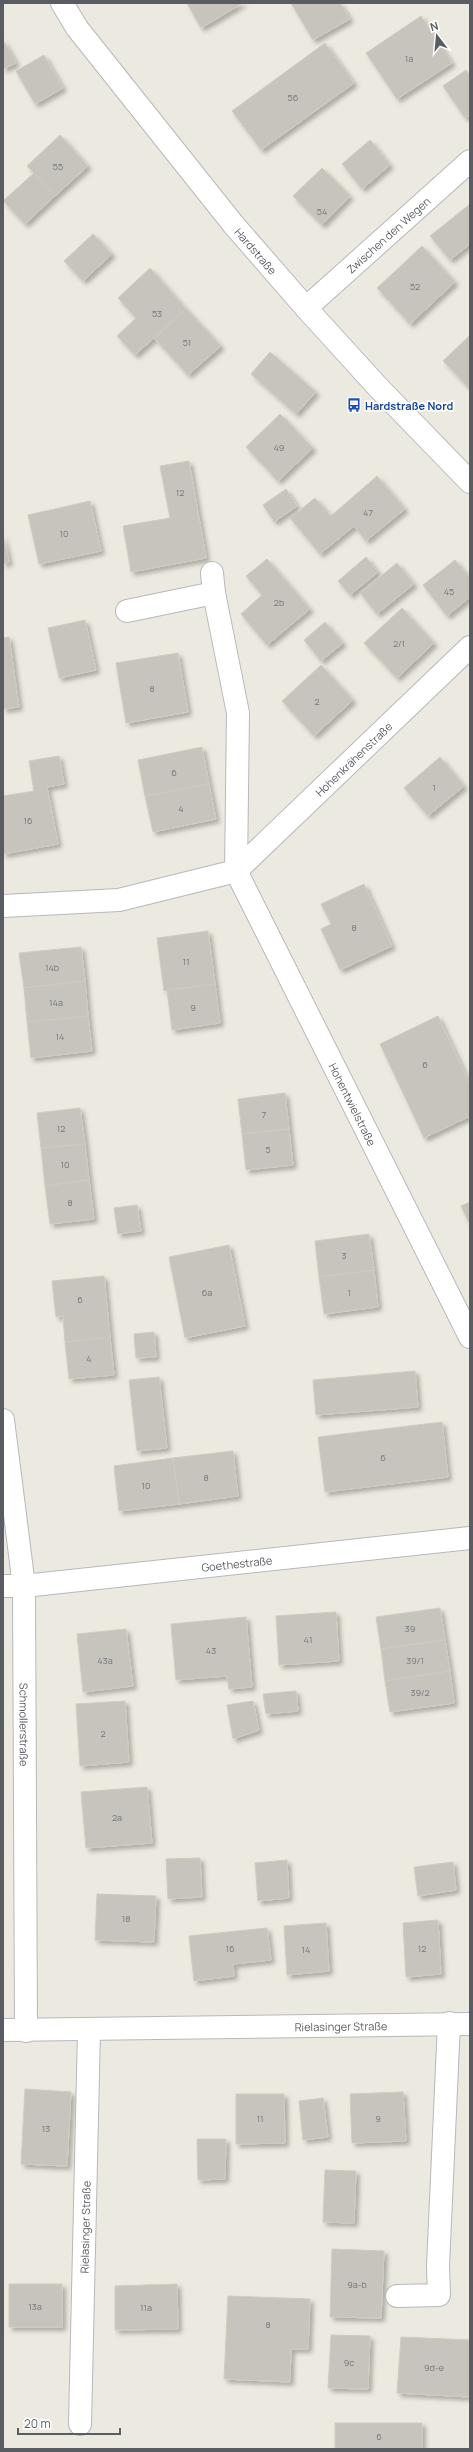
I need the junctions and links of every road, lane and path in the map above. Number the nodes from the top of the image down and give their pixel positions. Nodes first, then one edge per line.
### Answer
1 (62, 3) edge
2 (470, 161) edge
3 (306, 308) junction
4 (470, 482) edge
5 (127, 611) dead end
6 (470, 647) edge
7 (236, 871) junction
8 (3, 906) edge
9 (470, 1337) edge
10 (3, 1420) edge
11 (470, 1538) edge
12 (3, 1586) edge
13 (24, 1586) junction
14 (460, 2023) edge
15 (3, 2030) edge
16 (89, 2030) junction
17 (26, 2031) junction
18 (397, 2296) dead end
19 (80, 2424) dead end

1 - 3 street, Hardstraße
2 - 3 street, Zwischen den Wegen
3 - 4 street, Hardstraße
5 - 7 street
6 - 7 street, Hohenkrähenstraße
7 - 8 street, Hohenkrähenstraße
7 - 9 street, Hohentwielstraße
10 - 13 street, Schmollerstraße
11 - 13 street, Goethestraße
12 - 13 street, Goethestraße
13 - 17 street, Schmollerstraße
14 - 16 street, Rielasinger Straße
14 - 18 street, Rielasinger Straße
15 - 17 street, Rielasinger Straße
16 - 17 street, Rielasinger Straße
16 - 19 street, Rielasinger Straße

